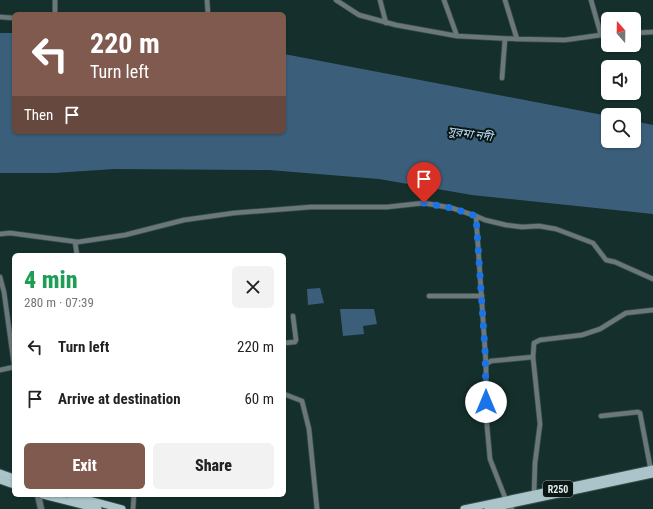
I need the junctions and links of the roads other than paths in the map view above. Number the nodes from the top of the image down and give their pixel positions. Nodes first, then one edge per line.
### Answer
1 (55, 0) edge
2 (207, 0) edge
3 (336, 0) edge
4 (380, 0) edge
5 (444, 0) edge
6 (505, 0) edge
7 (591, 0) edge
8 (55, 12) edge
9 (208, 12) edge
10 (0, 17) edge
11 (12, 18) edge
12 (386, 23) junction
13 (653, 32) edge
14 (641, 33) edge
15 (601, 35) joint
16 (457, 36) junction
17 (505, 39) junction
18 (517, 39) junction
19 (502, 78) dead end
20 (476, 216) junction
21 (0, 234) edge
22 (75, 242) junction
23 (77, 253) edge
24 (0, 277) edge
25 (653, 279) edge
26 (429, 296) dead end
27 (482, 296) junction
28 (653, 310) edge
29 (293, 316) dead end
30 (12, 336) edge
31 (286, 343) edge
32 (533, 357) junction
33 (486, 364) junction
34 (12, 368) edge
35 (0, 370) edge
36 (286, 395) edge
37 (600, 416) dead end
38 (652, 472) edge
39 (0, 473) edge
40 (12, 477) edge
41 (0, 480) edge
42 (12, 485) edge
43 (534, 494) junction
44 (38, 497) edge
45 (51, 497) edge
46 (77, 497) edge
47 (134, 497) edge
48 (509, 504) edge
49 (41, 509) edge
50 (98, 509) edge
51 (122, 509) edge
52 (133, 509) edge
53 (317, 509) edge
54 (464, 509) edge
55 (488, 509) edge

1 - 8 street
2 - 9 street
3 - 12 street
4 - 12 street
5 - 16 street
6 - 18 street
7 - 15 street
10 - 11 street
12 - 16 street
13 - 14 street
15 - 18 street
16 - 17 street
17 - 18 street
17 - 19 street
20 - 22 street
20 - 25 street
20 - 27 street
21 - 22 street
22 - 23 street
24 - 30 street
26 - 27 street
27 - 33 street
28 - 32 street
29 - 31 street
32 - 33 street
32 - 43 street
33 - 48 street
34 - 35 street
36 - 53 street
37 - 38 street
38 - 43 main road, R250
38 - 48 main road, R250
39 - 40 main road
41 - 42 main road
43 - 48 main road, R250
44 - 49 street
45 - 50 main road
46 - 51 main road
47 - 52 street
48 - 54 main road, R250
48 - 55 main road, R250

